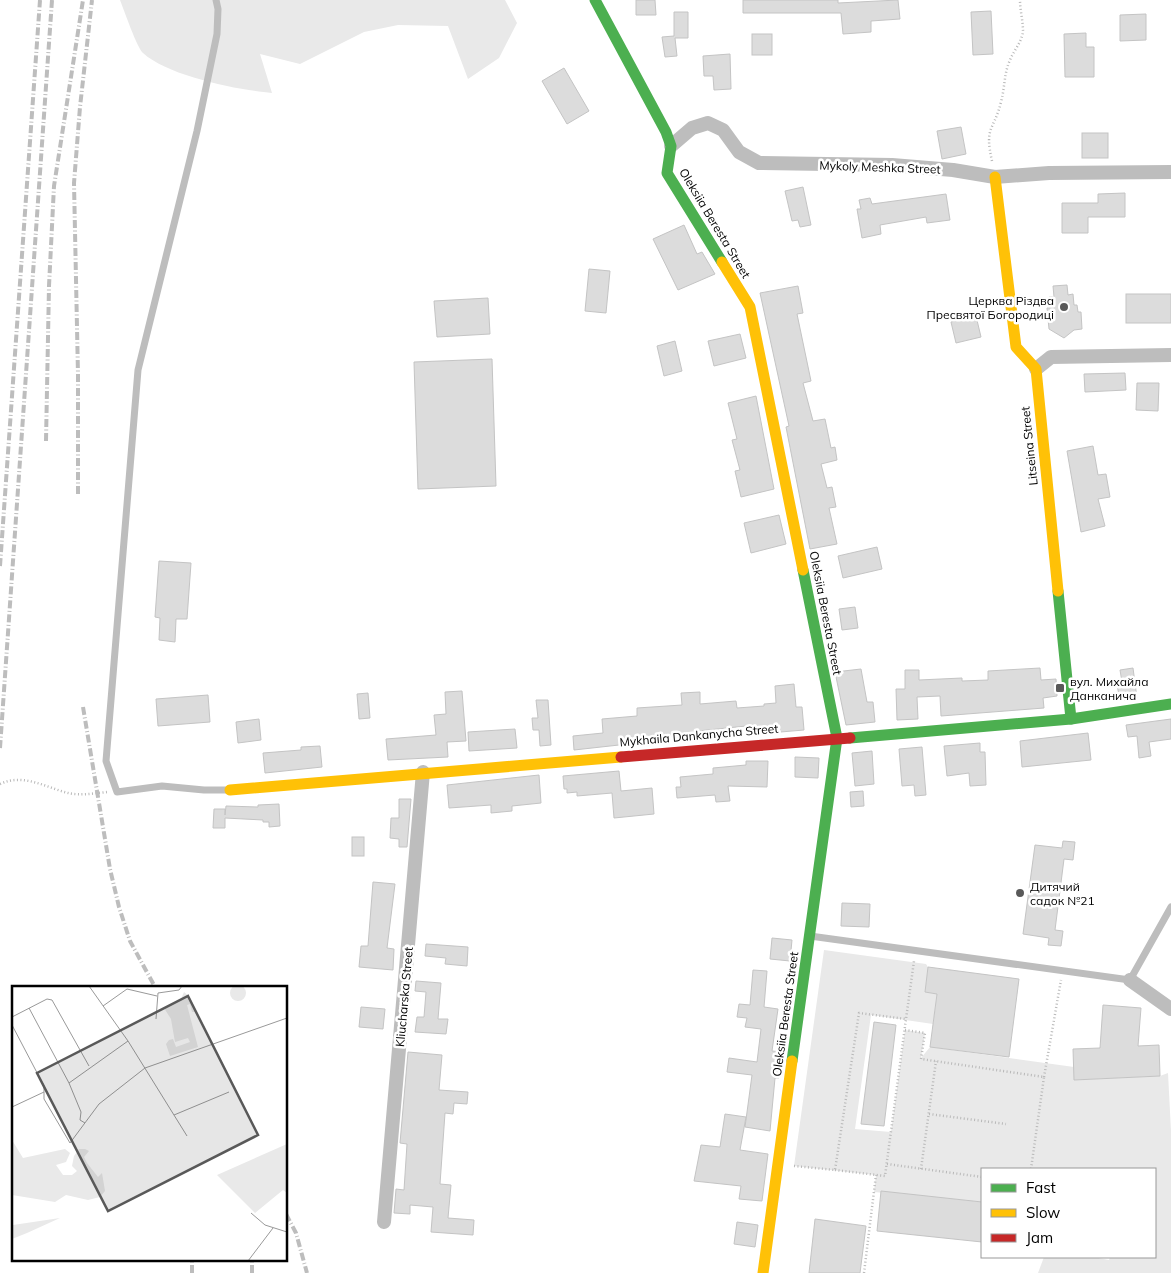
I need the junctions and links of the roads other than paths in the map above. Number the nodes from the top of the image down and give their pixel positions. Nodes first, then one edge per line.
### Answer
1 (216, 0) edge
2 (595, 0) edge
3 (671, 146) junction
4 (1171, 172) edge
5 (995, 177) junction
6 (1171, 355) edge
7 (1036, 369) junction
8 (1171, 704) edge
9 (1071, 719) junction
10 (837, 738) junction
11 (423, 772) junction
12 (230, 790) joint
13 (1171, 907) edge
14 (1168, 917) edge
15 (810, 936) junction
16 (1130, 980) junction
17 (1171, 1008) edge
18 (384, 1222) dead end
19 (763, 1273) edge

1 - 12 lane
2 - 3 street
3 - 5 street, Mykoly Meshka Street
3 - 10 street, Oleksiia Beresta Street
4 - 5 street, Mykoly Meshka Street
5 - 7 street
6 - 7 street
7 - 9 street, Litseina Street
8 - 9 street, Mykhaila Dankanycha Street
9 - 10 street, Mykhaila Dankanycha Street
10 - 11 street, Mykhaila Dankanycha Street
10 - 15 street, Oleksiia Beresta Street
11 - 12 street, Mykhaila Dankanycha Street
11 - 18 street, Kliucharska Street
13 - 14 lane
14 - 16 lane
15 - 16 lane
15 - 19 street, Oleksiia Beresta Street
16 - 17 street

